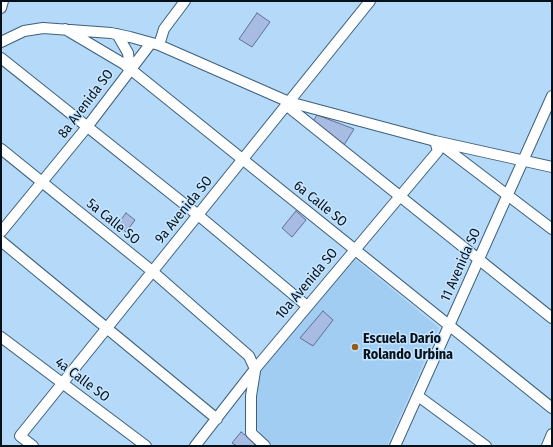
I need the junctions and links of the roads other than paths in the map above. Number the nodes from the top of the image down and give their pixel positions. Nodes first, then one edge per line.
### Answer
1 (3, 1) edge
2 (185, 1) edge
3 (370, 1) edge
4 (1, 8) edge
5 (65, 29) junction
6 (117, 34) junction
7 (1, 42) edge
8 (155, 44) junction
9 (1, 58) edge
10 (130, 70) junction
11 (552, 96) edge
12 (287, 104) junction
13 (87, 127) junction
14 (435, 141) junction
15 (1, 149) edge
16 (242, 160) junction
17 (524, 161) junction
18 (552, 167) edge
19 (42, 182) junction
20 (507, 194) junction
21 (399, 196) junction
22 (198, 215) junction
23 (552, 229) edge
24 (1, 232) edge
25 (1, 241) edge
26 (354, 249) junction
27 (479, 260) junction
28 (152, 271) junction
29 (307, 306) junction
30 (552, 318) edge
31 (449, 326) junction
32 (107, 328) junction
33 (1, 338) edge
34 (255, 369) junction
35 (63, 383) junction
36 (418, 396) junction
37 (552, 408) edge
38 (216, 419) junction
39 (552, 434) edge
40 (33, 446) edge
41 (146, 446) edge
42 (195, 446) edge
43 (266, 446) edge
44 (395, 446) edge
45 (486, 446) edge
46 (546, 446) edge

1 - 4 street
2 - 8 street, 8a Avenida SO
3 - 12 street, 9a Avenida SO
5 - 6 street
5 - 7 street
5 - 10 street, 6a Calle SO
6 - 8 street
6 - 10 street
8 - 10 street, 8a Avenida SO
8 - 12 street
9 - 13 street
10 - 13 street, 8a Avenida SO
10 - 16 street, 6a Calle SO
11 - 17 street, 11 Avenida SO
12 - 14 street
12 - 16 street, 9a Avenida SO
12 - 21 street
13 - 19 street, 8a Avenida SO
13 - 22 street
14 - 17 street
14 - 20 street
14 - 21 street, 10a Avenida SO
15 - 19 street, 5a Calle SO
16 - 22 street, 9a Avenida SO
16 - 26 street, 6a Calle SO
17 - 18 street
17 - 20 street, 11 Avenida SO
19 - 24 street, 8a Avenida SO
19 - 28 street, 5a Calle SO
20 - 23 street
20 - 27 street, 11 Avenida SO
21 - 26 street, 10a Avenida SO
21 - 27 street
22 - 28 street, 9a Avenida SO
22 - 29 street
25 - 32 street
26 - 29 street, 10a Avenida SO
26 - 31 street, 6a Calle SO
27 - 30 street
27 - 31 street, 11 Avenida SO
28 - 32 street, 9a Avenida SO
28 - 34 street, 5a Calle SO
29 - 34 street, 10a Avenida SO
31 - 36 street, 11 Avenida SO
31 - 37 street, 6a Calle SO
32 - 35 street, 9a Avenida SO
32 - 38 street
33 - 35 street, 4a Calle SO
34 - 38 street, 10a Avenida SO
34 - 43 street
35 - 40 street, 9a Avenida SO
35 - 41 street, 4a Calle SO
36 - 44 street, 11 Avenida SO
36 - 45 street
38 - 42 street, 10a Avenida SO
39 - 46 street

